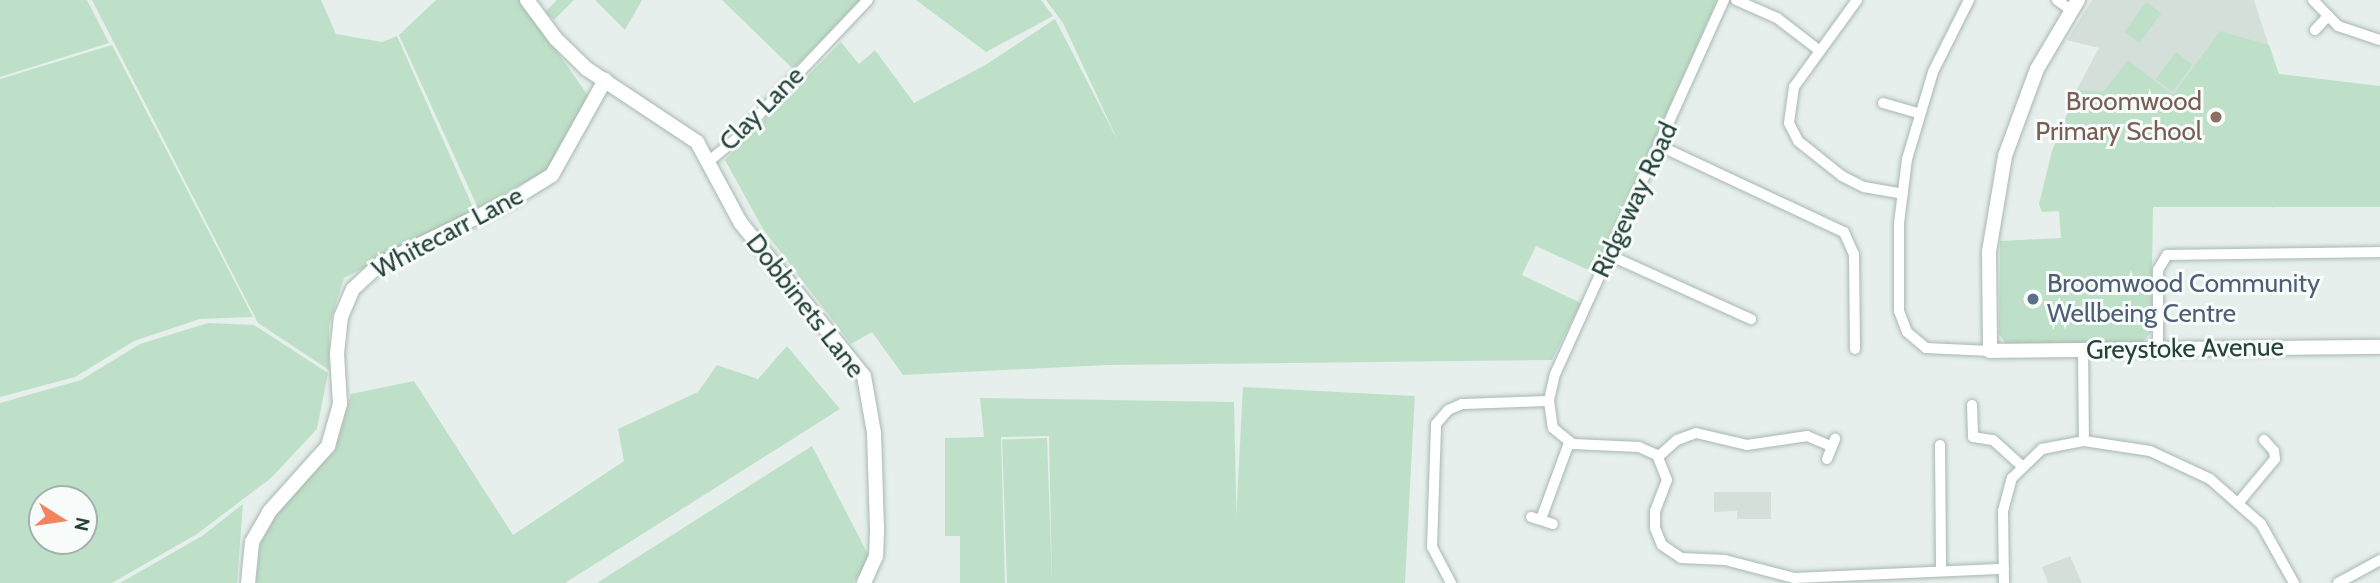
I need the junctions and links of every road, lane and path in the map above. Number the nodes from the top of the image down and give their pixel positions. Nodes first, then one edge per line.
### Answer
1 (527, 0) edge
2 (869, 0) edge
3 (1724, 0) edge
4 (1736, 0) edge
5 (1857, 0) edge
6 (1969, 0) edge
7 (2057, 0) edge
8 (2313, 0) edge
9 (2075, 5) edge
10 (2326, 18) junction
11 (2315, 30) dead end
12 (2380, 40) edge
13 (1820, 51) junction
14 (605, 80) junction
15 (1882, 102) dead end
16 (1919, 113) junction
17 (1660, 146) junction
18 (709, 161) junction
19 (1902, 194) junction
20 (2380, 252) edge
21 (1609, 255) junction
22 (1751, 319) dead end
23 (2380, 348) edge
24 (1855, 349) dead end
25 (2083, 350) junction
26 (2158, 350) junction
27 (1990, 352) junction
28 (1549, 401) junction
29 (1972, 405) dead end
30 (2264, 440) dead end
31 (2084, 441) junction
32 (1569, 443) junction
33 (1940, 445) dead end
34 (1658, 457) junction
35 (1827, 459) dead end
36 (2021, 465) junction
37 (2239, 502) junction
38 (1553, 524) dead end
39 (2380, 560) edge
40 (2004, 569) junction
41 (1941, 570) junction
42 (1877, 578) edge
43 (247, 583) edge
44 (864, 583) edge
45 (1451, 583) edge
46 (2004, 583) edge
47 (2294, 583) edge
48 (2337, 583) edge

1 - 14 street, Clay Lane
2 - 18 street, Clay Lane
3 - 17 street, Ridgeway Road
4 - 13 street
5 - 13 street
6 - 16 street
7 - 9 street
8 - 10 street
9 - 27 street
10 - 11 street
10 - 12 street
13 - 19 street
14 - 18 street, Clay Lane
14 - 43 street, Whitecarr Lane
15 - 16 street
16 - 19 street
17 - 21 street, Ridgeway Road
17 - 24 street
18 - 44 street, Dobbinets Lane
19 - 27 street
20 - 26 street
21 - 22 street
21 - 28 street, Ridgeway Road
23 - 26 street, Greystoke Avenue
25 - 26 street, Greystoke Avenue
25 - 27 street, Greystoke Avenue
25 - 31 street
28 - 32 street
28 - 45 street
29 - 36 street
30 - 37 street
31 - 36 street
31 - 37 street
32 - 34 street
32 - 38 street
33 - 41 street
34 - 35 street
34 - 42 street
36 - 40 street
37 - 47 street
39 - 48 street
40 - 41 street
40 - 46 street
41 - 42 street

